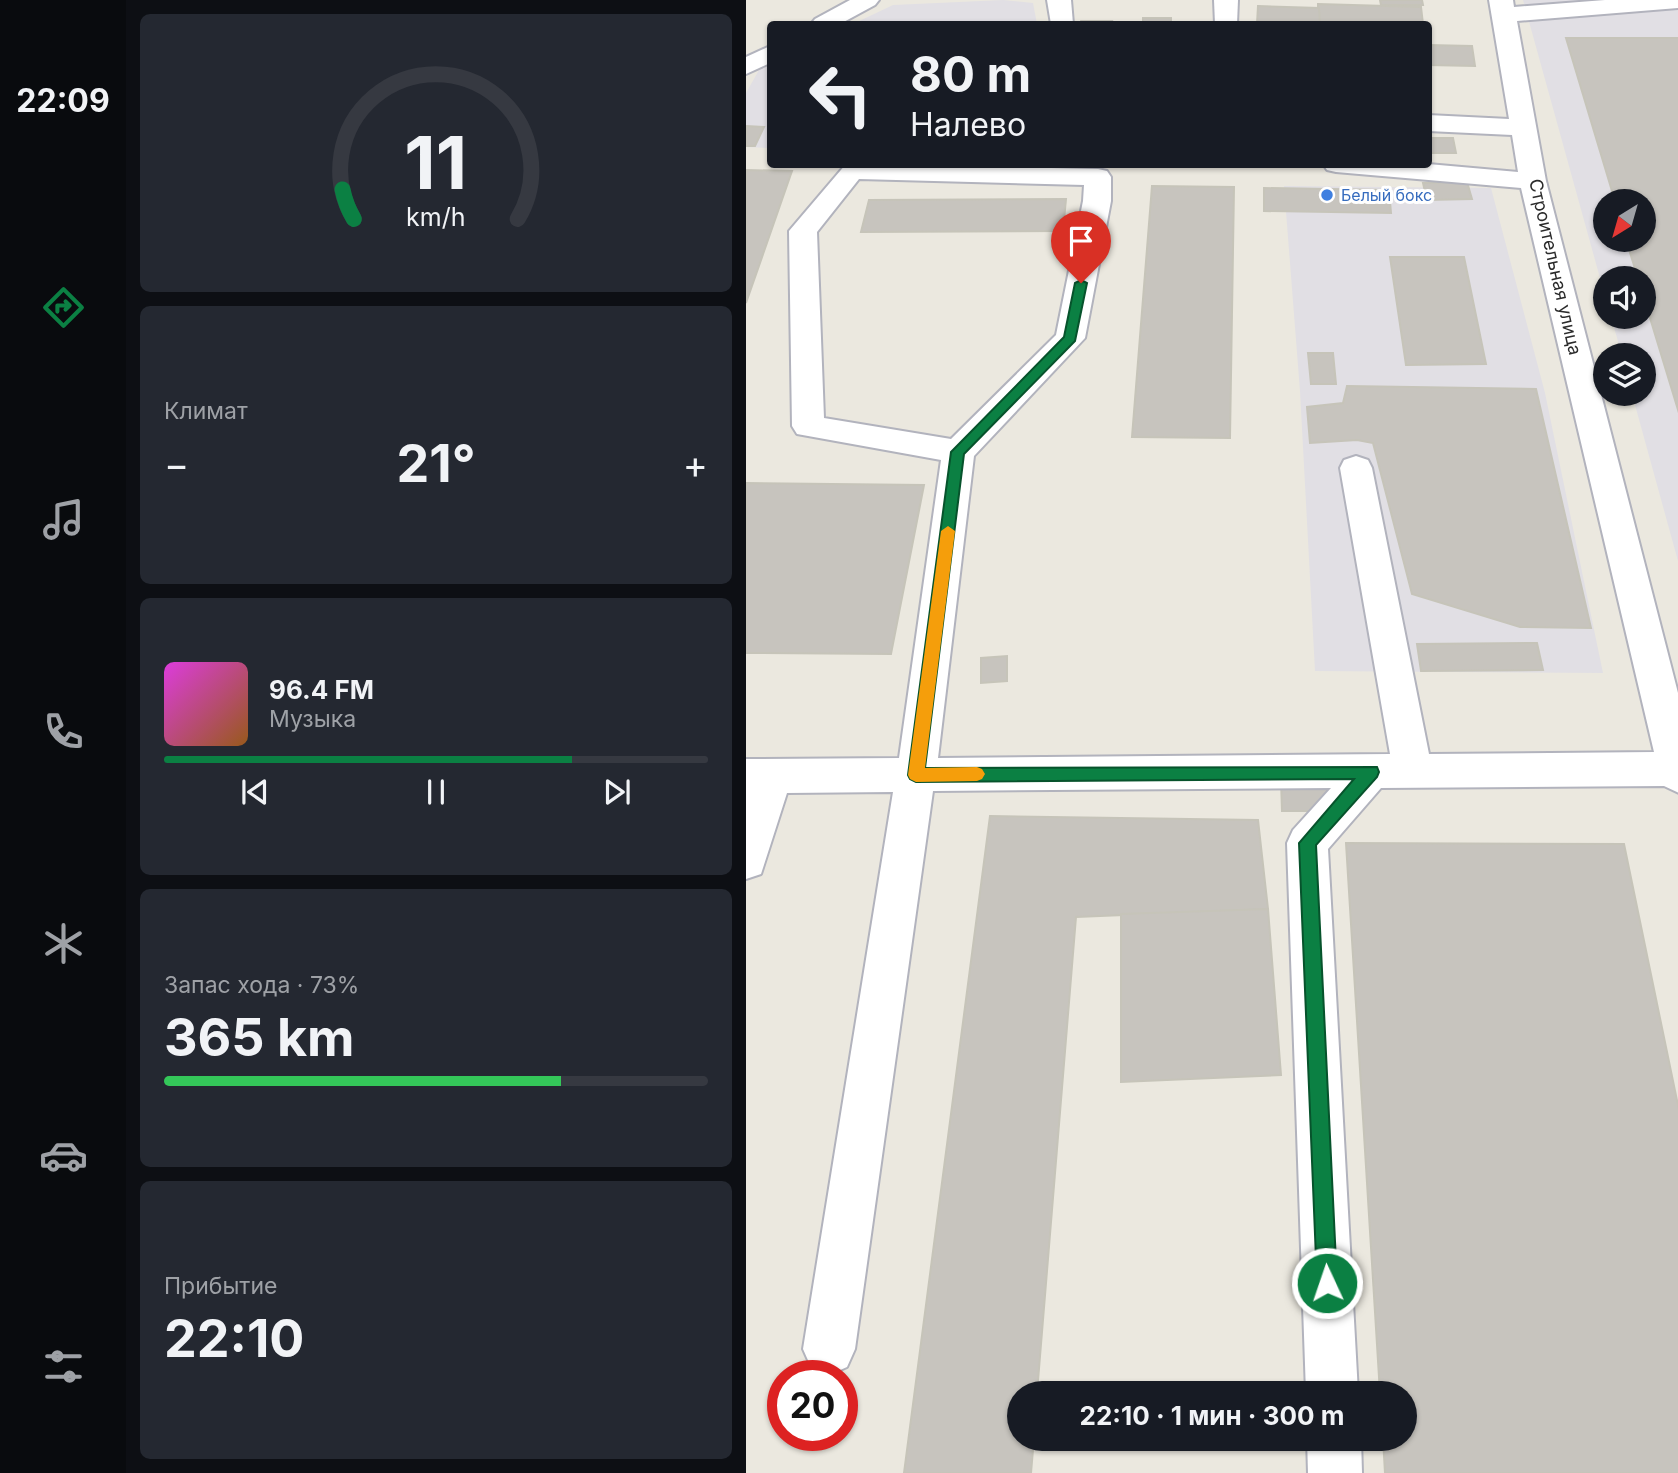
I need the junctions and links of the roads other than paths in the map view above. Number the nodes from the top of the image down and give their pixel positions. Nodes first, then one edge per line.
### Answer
1 (867, 0) edge
2 (1059, 0) edge
3 (1226, 0) edge
4 (1679, 1) edge
5 (1503, 8) edge
6 (816, 20) edge
7 (1062, 21) edge
8 (1226, 21) edge
9 (767, 55) edge
10 (746, 67) edge
11 (1432, 122) edge
12 (1524, 128) junction
13 (1382, 168) edge
14 (1533, 181) junction
15 (958, 452) junction
16 (1356, 468) dead end
17 (1392, 771) junction
18 (1678, 773) edge
19 (759, 775) edge
20 (916, 775) junction
21 (746, 861) edge
22 (829, 1349) dead end
23 (1331, 1381) edge
24 (1334, 1451) edge
25 (1335, 1473) edge

1 - 6 street
2 - 7 street
3 - 8 street
4 - 5 street
5 - 12 street, Строительная улица
9 - 10 street
11 - 12 street
12 - 14 street, Строительная улица
13 - 14 street
14 - 18 street, Строительная улица
15 - 15 street
15 - 20 street
16 - 17 street
17 - 18 street
17 - 20 street
17 - 23 street
19 - 20 street
19 - 21 street
20 - 22 street
24 - 25 street

